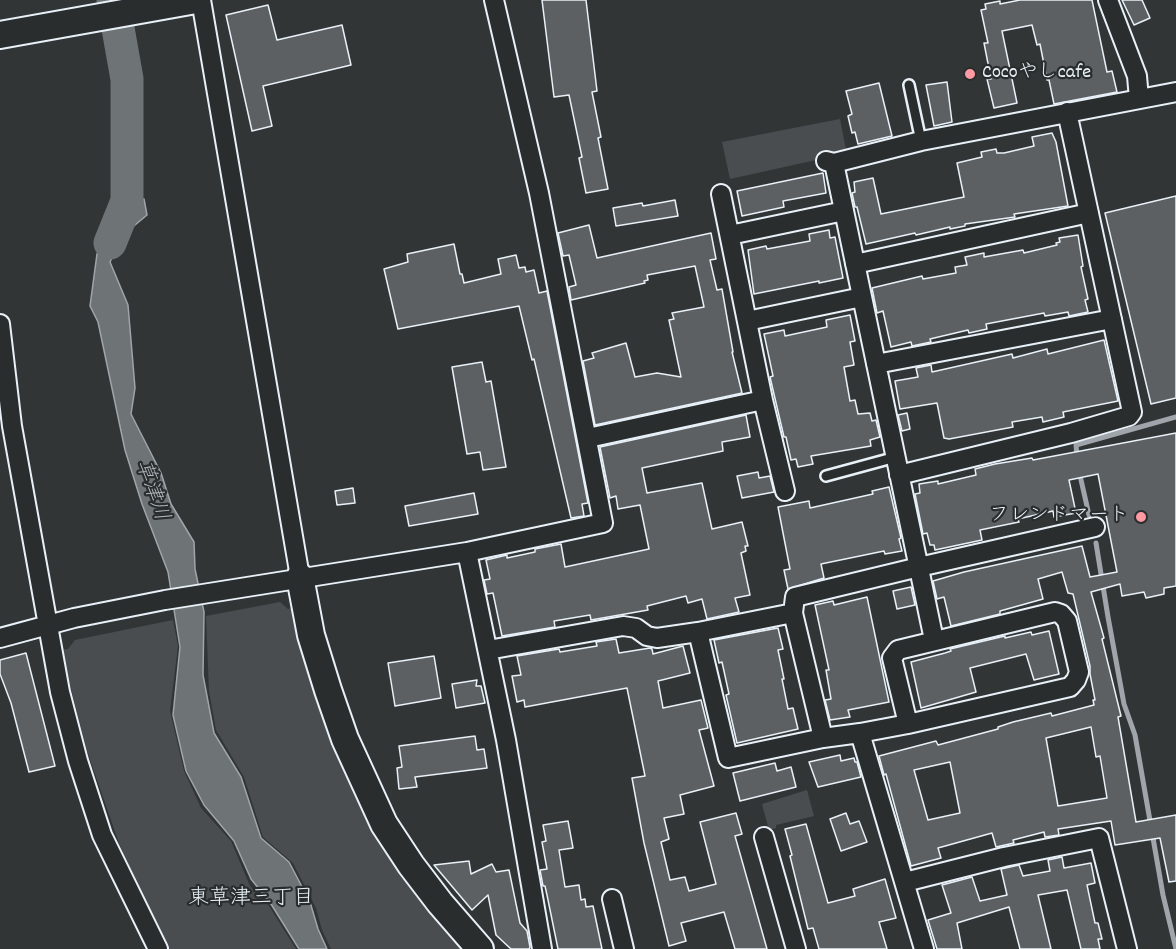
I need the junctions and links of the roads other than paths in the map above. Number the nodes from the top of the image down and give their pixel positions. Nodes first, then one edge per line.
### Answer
1 (494, 0) edge
2 (1108, 0) edge
3 (194, 1) edge
4 (0, 35) edge
5 (909, 84) dead end
6 (1176, 92) edge
7 (1139, 99) junction
8 (1067, 112) junction
9 (921, 141) junction
10 (721, 194) dead end
11 (844, 211) junction
12 (1089, 213) junction
13 (730, 236) junction
14 (855, 264) junction
15 (862, 297) junction
16 (1112, 319) junction
17 (747, 321) junction
18 (0, 324) edge
19 (876, 364) junction
20 (764, 400) junction
21 (588, 438) junction
22 (898, 466) junction
23 (826, 476) dead end
24 (785, 491) dead end
25 (1095, 527) dead end
26 (467, 552) junction
27 (919, 567) junction
28 (300, 577) junction
29 (794, 613) junction
30 (47, 625) junction
31 (698, 632) junction
32 (0, 638) edge
33 (934, 640) junction
34 (488, 650) junction
35 (908, 724) junction
36 (860, 733) junction
37 (823, 738) junction
38 (764, 837) dead end
39 (905, 882) junction
40 (612, 899) dead end
41 (158, 949) edge
42 (480, 949) edge
43 (542, 949) edge
44 (624, 949) edge
45 (796, 949) edge
46 (924, 949) edge
47 (1127, 949) edge

1 - 21 street
2 - 7 street
3 - 4 street
3 - 28 street
5 - 9 lane
6 - 7 street
7 - 8 street
8 - 9 street
8 - 12 street
9 - 11 street
10 - 13 street
11 - 13 street
11 - 14 street
12 - 14 street
12 - 16 street
13 - 17 street
14 - 15 street
15 - 17 street
15 - 19 street
16 - 19 street
16 - 22 street
17 - 20 street
18 - 30 street
19 - 22 street
20 - 21 street
20 - 24 street
21 - 26 street
22 - 23 lane
22 - 27 street
25 - 27 street
26 - 28 street
26 - 34 street
27 - 29 street
27 - 33 street
28 - 30 street
28 - 42 street
29 - 31 street
29 - 37 street
30 - 32 street
30 - 41 street
31 - 34 street
31 - 37 street
33 - 35 street
33 - 35 street
34 - 43 street
35 - 36 street
36 - 37 street
36 - 39 street
38 - 45 street
39 - 46 street
39 - 47 street
40 - 44 street

